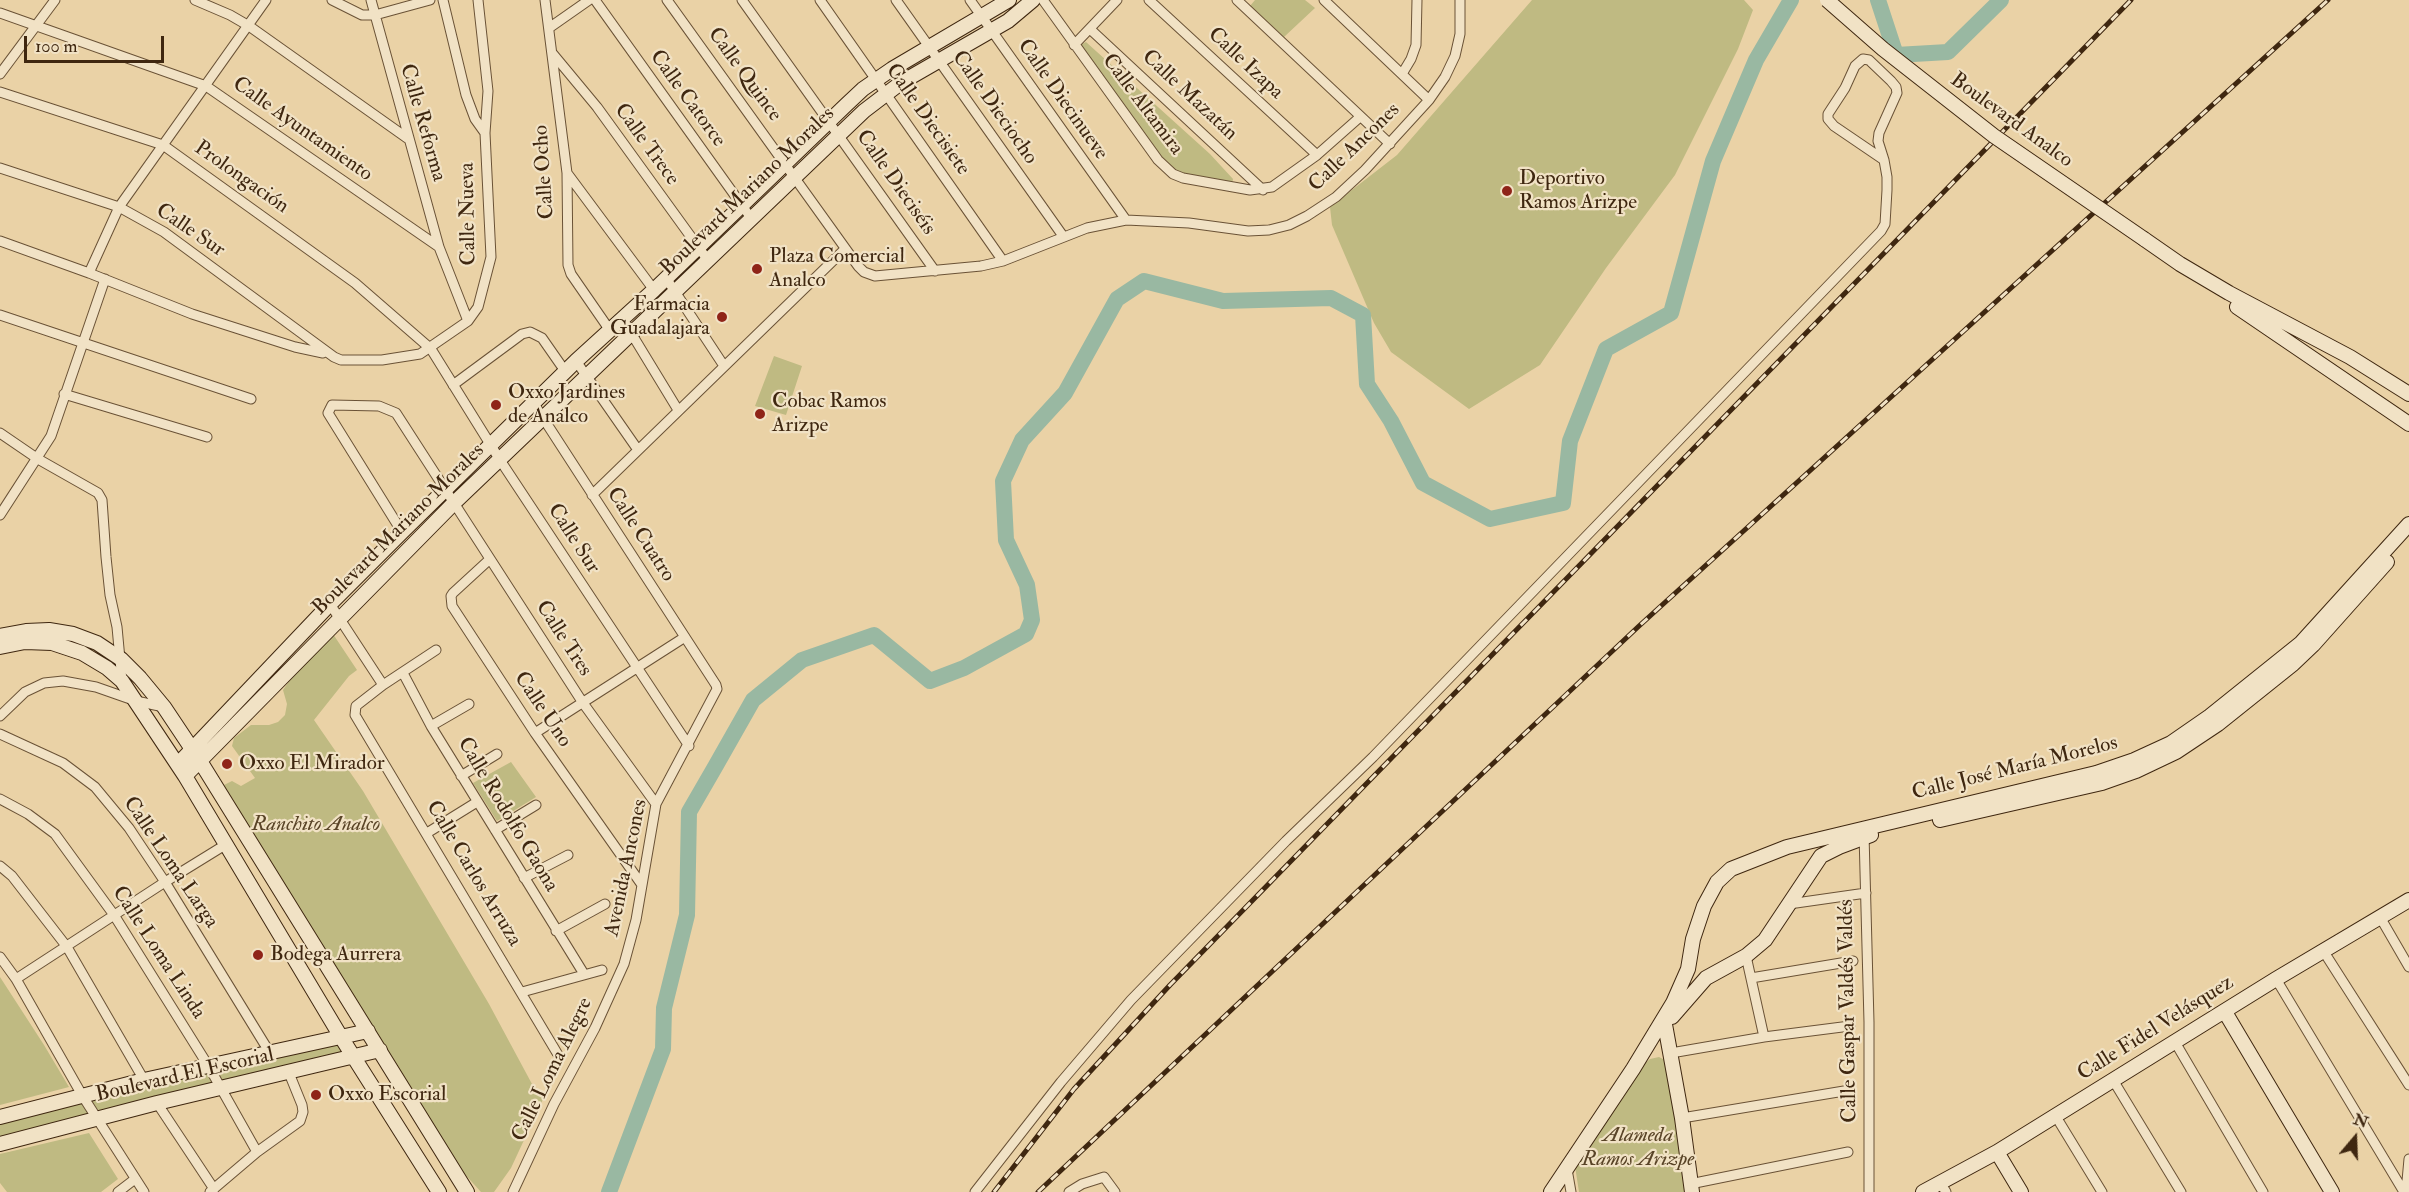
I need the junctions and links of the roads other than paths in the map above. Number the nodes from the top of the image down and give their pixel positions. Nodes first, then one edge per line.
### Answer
1 (55, 0) edge
2 (195, 0) edge
3 (266, 0) edge
4 (332, 0) edge
5 (371, 0) edge
6 (430, 0) edge
7 (443, 0) edge
8 (478, 0) edge
9 (545, 0) edge
10 (589, 0) edge
11 (595, 0) edge
12 (667, 0) edge
13 (742, 0) edge
14 (820, 0) edge
15 (896, 0) edge
16 (970, 0) edge
17 (1009, 0) edge
18 (1033, 0) edge
19 (1043, 0) edge
20 (1117, 0) edge
21 (1149, 0) edge
22 (1237, 0) edge
23 (1324, 0) edge
24 (1460, 0) edge
25 (1827, 0) edge
26 (1416, 1) edge
27 (0, 13) edge
28 (375, 15) junction
29 (982, 18) junction
30 (36, 26) junction
31 (249, 26) junction
32 (549, 28) junction
33 (1090, 29) junction
34 (991, 31) junction
35 (1074, 45) junction
36 (930, 48) junction
37 (553, 54) junction
38 (939, 60) junction
39 (0, 74) edge
40 (1402, 74) junction
41 (876, 79) junction
42 (206, 86) junction
43 (0, 92) edge
44 (885, 93) junction
45 (1430, 100) junction
46 (1360, 117) junction
47 (829, 122) junction
48 (485, 133) junction
49 (839, 134) junction
50 (407, 138) junction
51 (1390, 144) junction
52 (163, 145) junction
53 (1317, 155) junction
54 (1884, 160) junction
55 (786, 164) junction
56 (0, 168) edge
57 (567, 173) junction
58 (796, 177) junction
59 (1263, 190) junction
60 (119, 207) junction
61 (746, 212) junction
62 (1126, 220) junction
63 (1063, 236) junction
64 (0, 241) edge
65 (698, 246) junction
66 (439, 247) junction
67 (845, 249) junction
68 (707, 259) junction
69 (1003, 261) junction
70 (2180, 264) junction
71 (935, 271) junction
72 (89, 273) junction
73 (666, 278) junction
74 (105, 279) junction
75 (654, 290) junction
76 (674, 292) junction
77 (0, 315) edge
78 (622, 318) junction
79 (468, 321) junction
80 (609, 330) junction
81 (632, 336) junction
82 (83, 341) junction
83 (431, 349) junction
84 (327, 354) junction
85 (341, 360) joint
86 (576, 361) junction
87 (724, 366) junction
88 (565, 371) junction
89 (586, 377) junction
90 (453, 385) junction
91 (64, 394) junction
92 (2409, 394) edge
93 (251, 399) dead end
94 (534, 404) junction
95 (678, 410) junction
96 (543, 419) junction
97 (2409, 424) edge
98 (0, 433) edge
99 (207, 437) dead end
100 (491, 446) junction
101 (638, 450) junction
102 (38, 459) junction
103 (500, 460) junction
104 (445, 490) junction
105 (592, 495) junction
106 (454, 503) junction
107 (0, 515) edge
108 (2409, 524) edge
109 (402, 532) junction
110 (2409, 537) edge
111 (490, 559) junction
112 (330, 604) junction
113 (340, 617) junction
114 (0, 636) edge
115 (685, 637) junction
116 (0, 647) edge
117 (436, 651) dead end
118 (121, 659) junction
119 (636, 668) junction
120 (403, 673) junction
121 (122, 681) junction
122 (383, 685) junction
123 (716, 685) joint
124 (136, 701) junction
125 (583, 703) junction
126 (469, 704) dead end
127 (164, 707) junction
128 (0, 716) edge
129 (2214, 720) junction
130 (431, 726) junction
131 (536, 733) junction
132 (0, 734) edge
133 (689, 746) junction
134 (497, 754) dead end
135 (197, 755) junction
136 (182, 770) junction
137 (461, 776) junction
138 (0, 799) edge
139 (477, 802) junction
140 (656, 804) junction
141 (536, 805) dead end
142 (495, 830) junction
143 (427, 833) junction
144 (1864, 833) junction
145 (225, 845) junction
146 (568, 855) dead end
147 (0, 866) edge
148 (524, 878) junction
149 (165, 882) junction
150 (642, 885) junction
151 (1866, 893) junction
152 (2409, 900) edge
153 (605, 904) dead end
154 (1789, 904) junction
155 (114, 915) junction
156 (2380, 917) junction
157 (556, 931) junction
158 (67, 947) junction
159 (2324, 952) junction
160 (1746, 956) junction
161 (0, 957) edge
162 (1853, 961) dead end
163 (624, 964) joint
164 (2409, 967) edge
165 (602, 970) dead end
166 (584, 974) junction
167 (1751, 978) junction
168 (16, 979) junction
169 (2276, 979) junction
170 (522, 992) junction
171 (2225, 1012) junction
172 (1662, 1026) junction
173 (1850, 1026) dead end
174 (368, 1031) junction
175 (341, 1037) junction
176 (1764, 1037) junction
177 (2175, 1042) junction
178 (380, 1050) junction
179 (270, 1053) junction
180 (557, 1053) dead end
181 (1671, 1053) junction
182 (353, 1057) junction
183 (209, 1067) junction
184 (289, 1073) junction
185 (144, 1080) junction
186 (2113, 1080) junction
187 (2409, 1085) edge
188 (221, 1089) junction
189 (1850, 1090) dead end
190 (82, 1095) junction
191 (158, 1103) junction
192 (2055, 1115) junction
193 (0, 1117) edge
194 (96, 1118) junction
195 (1682, 1118) junction
196 (0, 1144) edge
197 (257, 1152) junction
198 (1848, 1152) dead end
199 (1997, 1152) junction
200 (2409, 1159) edge
201 (1567, 1169) junction
202 (135, 1179) junction
203 (1691, 1188) edge
204 (1943, 1188) edge
205 (212, 1190) edge
206 (118, 1192) edge
207 (144, 1192) edge
208 (439, 1192) edge
209 (467, 1192) edge
210 (513, 1192) edge
211 (975, 1192) edge
212 (1069, 1192) edge
213 (1115, 1192) edge
214 (1551, 1192) edge
215 (1571, 1192) edge
216 (1869, 1192) edge
217 (1923, 1192) edge
218 (2021, 1192) edge
219 (2102, 1192) edge
220 (2181, 1192) edge
221 (2263, 1192) edge
222 (2332, 1192) edge
223 (2405, 1192) edge

1 - 30 street
2 - 31 street
3 - 31 street
4 - 28 street
5 - 28 street, Calle Reforma
6 - 28 street
7 - 48 street
8 - 48 street, Calle Nueva
9 - 32 street, Calle Ocho
10 - 32 street
11 - 61 street, Calle Catorce
12 - 55 street, Calle Quince
13 - 47 street, Calle Dieciséis
14 - 41 street, Calle Diecisiete
15 - 36 street, Calle Dieciocho
16 - 29 street, Calle Diecinueve
17 - 29 street, Boulevard Mariano Morales
18 - 34 street, Boulevard Mariano Morales
19 - 35 street, Calle Altamira
20 - 33 street
21 - 53 street, Calle Izapa
22 - 46 street
23 - 40 street
24 - 45 street, Calle Ancones
25 - 70 street, Boulevard Analco, bridge
26 - 40 street
27 - 30 street, Calle Ayuntamiento
28 - 50 street, Calle Reforma
29 - 34 street, Calle Diecinueve
29 - 36 street, Boulevard Mariano Morales
30 - 39 street
30 - 42 street, Calle Ayuntamiento
31 - 42 street
31 - 50 street
32 - 37 street, Calle Ocho
33 - 35 street
33 - 59 street, Calle Mazatán
34 - 38 street, Boulevard Mariano Morales
34 - 62 street, Calle Diecinueve
35 - 59 street, Calle Altamira
36 - 38 street, Calle Dieciocho
36 - 41 street, Boulevard Mariano Morales
37 - 57 street, Calle Ocho
37 - 65 street, Calle Trece
38 - 44 street, Boulevard Mariano Morales
38 - 63 street, Calle Dieciocho
40 - 45 street
41 - 44 street, Calle Diecisiete
41 - 47 street, Boulevard Mariano Morales
42 - 52 street
42 - 66 street, Calle Ayuntamiento
43 - 52 street, Prolongación
44 - 49 street, Boulevard Mariano Morales
44 - 69 street, Calle Diecisiete
45 - 51 street, Calle Ancones
46 - 51 street
46 - 53 street
47 - 49 street, Calle Dieciséis
47 - 55 street, Boulevard Mariano Morales
48 - 79 street, Calle Nueva
49 - 58 street, Boulevard Mariano Morales
49 - 71 street, Calle Dieciséis
50 - 66 street, Calle Reforma
51 - 62 street, Calle Ancones
52 - 60 street
52 - 83 street, Prolongación
53 - 59 street
54 - 54 street
54 - 211 street
55 - 58 street, Calle Quince
55 - 61 street, Boulevard Mariano Morales
56 - 60 street, Calle Sur
57 - 75 street
57 - 80 street, Calle Ocho
58 - 61 street, Boulevard Mariano Morales
58 - 67 street, Calle Quince
60 - 72 street
60 - 84 street, Calle Sur
61 - 65 street, Boulevard Mariano Morales
61 - 68 street, Boulevard Mariano Morales
62 - 63 street, Calle Quince
63 - 69 street, Calle Quince
64 - 72 street
65 - 68 street, Calle Trece
65 - 73 street, Boulevard Mariano Morales
66 - 79 street, Calle Reforma
67 - 71 street, Calle Quince
67 - 87 street
68 - 76 street, Boulevard Mariano Morales
69 - 71 street, Calle Quince
70 - 92 street, Boulevard Analco
70 - 97 street, Boulevard Analco
72 - 74 street
73 - 75 street, Boulevard Mariano Morales
73 - 76 street
74 - 82 street
74 - 84 street
75 - 78 street, Boulevard Mariano Morales
76 - 81 street, Boulevard Mariano Morales
76 - 87 street
77 - 82 street
78 - 80 street, Boulevard Mariano Morales
78 - 81 street
79 - 83 street, Calle Nueva
80 - 86 street, Boulevard Mariano Morales
81 - 89 street, Boulevard Mariano Morales
81 - 95 street
82 - 91 street
82 - 93 street
83 - 85 street, Calle Nueva
83 - 90 street, Calle Sur
84 - 85 street, Calle Sur
86 - 88 street, Boulevard Mariano Morales
86 - 89 street
87 - 95 street
88 - 90 street
88 - 94 street, Boulevard Mariano Morales
89 - 96 street, Boulevard Mariano Morales
89 - 101 street
90 - 100 street, Calle Sur
91 - 99 street
91 - 102 street
94 - 96 street, Calle Cuatro
94 - 100 street, Boulevard Mariano Morales
95 - 101 street
96 - 103 street, Boulevard Mariano Morales
96 - 105 street, Calle Cuatro
98 - 102 street
100 - 103 street, Calle Sur
100 - 104 street, Boulevard Mariano Morales
101 - 105 street
102 - 107 street
102 - 118 street
103 - 106 street, Boulevard Mariano Morales
103 - 119 street, Calle Sur
104 - 106 street, Calle Tres
104 - 109 street, Boulevard Mariano Morales
104 - 109 street, Calle Tres
105 - 115 street, Calle Cuatro
106 - 111 street, Calle Tres
106 - 113 street, Boulevard Mariano Morales
108 - 129 street, Calle José María Morelos
109 - 112 street, Boulevard Mariano Morales
110 - 129 street, Calle José María Morelos
111 - 125 street, Calle Tres
111 - 131 street, Calle Uno
112 - 113 street
112 - 135 street, Boulevard Mariano Morales
113 - 122 street
113 - 135 street, Boulevard Mariano Morales
114 - 118 street
115 - 119 street
115 - 123 street, Calle Cuatro
116 - 121 street
117 - 120 street
118 - 121 street
118 - 127 street
119 - 125 street
119 - 133 street, Calle Sur
120 - 122 street
120 - 130 street, Calle Rodolfo Gaona
121 - 124 street
122 - 143 street, Calle Carlos Arruza
123 - 133 street, Avenida Ancones
124 - 127 street
124 - 128 street
124 - 136 street
125 - 131 street
125 - 140 street, Calle Tres
126 - 130 street
127 - 135 street
129 - 144 street, Calle José María Morelos
130 - 137 street, Calle Rodolfo Gaona
131 - 150 street, Calle Uno
132 - 149 street, Calle Loma Larga
133 - 140 street, Avenida Ancones
134 - 137 street
135 - 136 street, Boulevard Mariano Morales
135 - 174 street
136 - 145 street
137 - 139 street, Calle Rodolfo Gaona
138 - 155 street, Calle Loma Linda
139 - 142 street, Calle Rodolfo Gaona
139 - 143 street
140 - 150 street, Avenida Ancones
141 - 142 street
142 - 148 street, Calle Rodolfo Gaona
143 - 170 street, Calle Carlos Arruza
144 - 151 street, Calle Gaspar Valdés Valdés
144 - 154 street, Calle José María Morelos
144 - 172 street, Calle José María Morelos
145 - 149 street
145 - 175 street
146 - 148 street
147 - 158 street
148 - 157 street, Calle Rodolfo Gaona
149 - 155 street
149 - 179 street, Calle Loma Larga
150 - 163 street, Avenida Ancones
151 - 154 street
151 - 216 street, Calle Gaspar Valdés Valdés
152 - 156 street, Calle Fidel Velásquez
153 - 157 street
154 - 160 street, Calle José María Morelos
155 - 158 street
155 - 183 street, Calle Loma Linda
156 - 159 street, Calle Fidel Velásquez
156 - 164 street
157 - 166 street, Calle Rodolfo Gaona
158 - 168 street
158 - 185 street
159 - 169 street, Calle Fidel Velásquez
159 - 187 street
160 - 167 street
160 - 172 street, Calle José María Morelos
161 - 168 street
162 - 167 street
163 - 210 street, Calle Loma Alegre
165 - 166 street
166 - 170 street
167 - 176 street
168 - 190 street
169 - 171 street, Calle Fidel Velásquez
169 - 223 street
170 - 180 street, Calle Carlos Arruza
171 - 177 street, Calle Fidel Velásquez
171 - 222 street
172 - 181 street
172 - 201 street, Calle José María Morelos
173 - 176 street
174 - 175 street, Boulevard El Escorial
174 - 178 street
175 - 179 street, Boulevard El Escorial
175 - 182 street
176 - 181 street
177 - 186 street, Calle Fidel Velásquez
177 - 221 street
178 - 182 street, Boulevard El Escorial
178 - 209 street
179 - 183 street, Boulevard El Escorial
181 - 195 street
182 - 184 street, Boulevard El Escorial
182 - 208 street
183 - 185 street, Boulevard El Escorial
183 - 188 street, Calle Loma Linda
184 - 188 street, Boulevard El Escorial
184 - 197 street
185 - 190 street, Boulevard El Escorial
186 - 192 street, Calle Fidel Velásquez
186 - 220 street
188 - 191 street, Boulevard El Escorial
188 - 197 street, Calle Loma Linda
189 - 195 street
190 - 193 street, Boulevard El Escorial
190 - 194 street
191 - 194 street, Boulevard El Escorial
191 - 205 street
192 - 199 street, Calle Fidel Velásquez
192 - 219 street
194 - 196 street, Boulevard El Escorial
194 - 202 street
195 - 203 street
197 - 205 street
198 - 203 street
199 - 204 street, Calle Fidel Velásquez
199 - 218 street
200 - 223 street
201 - 214 street, Calle José María Morelos
201 - 215 street
202 - 206 street
202 - 207 street
204 - 217 street, Calle Fidel Velásquez
212 - 213 street

